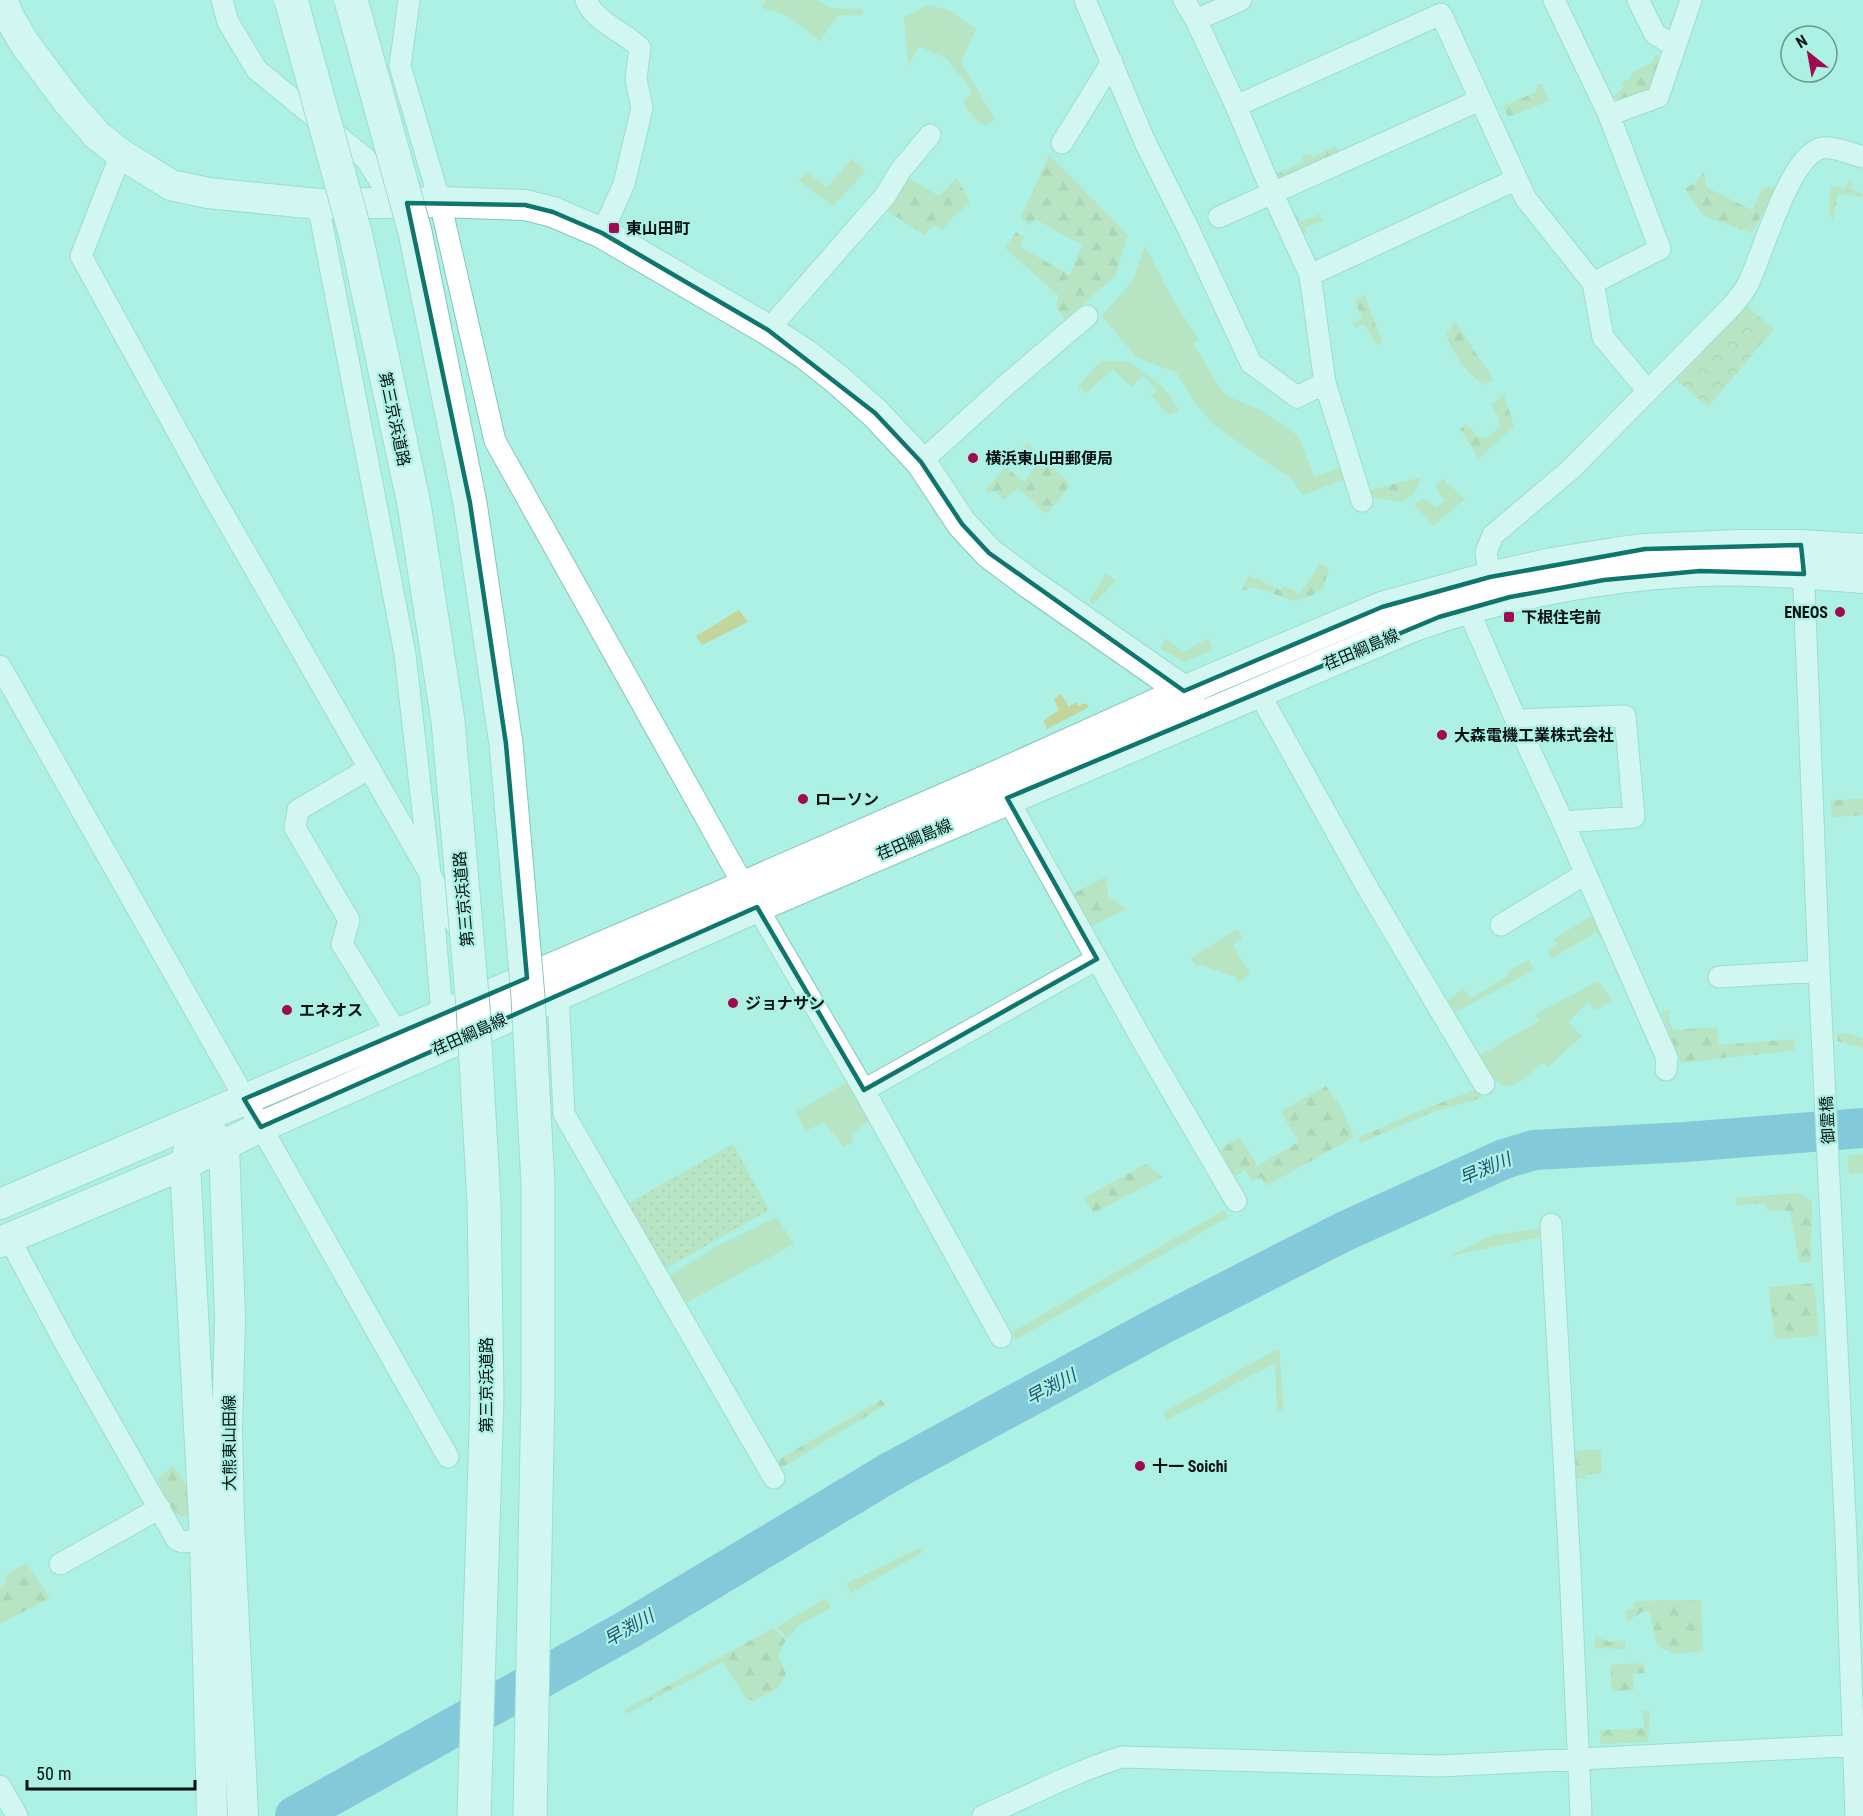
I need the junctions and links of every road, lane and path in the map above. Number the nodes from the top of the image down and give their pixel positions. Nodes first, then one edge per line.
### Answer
1 (2, 0) edge
2 (222, 0) edge
3 (291, 0) edge
4 (351, 0) edge
5 (409, 0) edge
6 (586, 0) edge
7 (1085, 0) edge
8 (1184, 0) edge
9 (1241, 0) edge
10 (1554, 0) edge
11 (1638, 0) edge
12 (1691, 0) edge
13 (1196, 20) junction
14 (1675, 46) junction
15 (1112, 62) junction
16 (1480, 100) junction
17 (1236, 105) junction
18 (1609, 115) junction
19 (930, 135) dead end
20 (1062, 143) dead end
21 (121, 154) junction
22 (1863, 157) edge
23 (1516, 179) junction
24 (1272, 192) junction
25 (440, 202) junction
26 (394, 203) junction
27 (318, 204) junction
28 (1219, 217) dead end
29 (602, 233) junction
30 (1310, 275) junction
31 (1593, 283) junction
32 (1087, 316) dead end
33 (768, 330) junction
34 (1325, 383) junction
35 (1647, 390) junction
36 (921, 462) junction
37 (1362, 501) dead end
38 (1863, 549) edge
39 (1803, 560) junction
40 (1490, 577) junction
41 (1863, 578) edge
42 (1468, 609) junction
43 (0, 666) edge
44 (1184, 691) junction
45 (1259, 693) junction
46 (1196, 718) junction
47 (1516, 720) junction
48 (370, 768) junction
49 (1007, 798) junction
50 (1563, 822) junction
51 (430, 874) junction
52 (1585, 874) junction
53 (750, 896) junction
54 (1501, 925) dead end
55 (1097, 958) junction
56 (1819, 971) junction
57 (1719, 977) dead end
58 (492, 993) junction
59 (558, 994) junction
60 (442, 1014) junction
61 (397, 1033) junction
62 (1666, 1070) dead end
63 (1484, 1084) dead end
64 (864, 1090) junction
65 (244, 1099) junction
66 (197, 1119) junction
67 (261, 1127) junction
68 (224, 1145) junction
69 (185, 1164) junction
70 (1236, 1201) dead end
71 (0, 1204) edge
72 (1551, 1224) dead end
73 (5, 1240) edge
74 (1001, 1337) dead end
75 (448, 1457) dead end
76 (774, 1478) dead end
77 (160, 1508) junction
78 (205, 1539) junction
79 (60, 1564) dead end
80 (1858, 1745) edge
81 (1578, 1758) junction
82 (0, 1786) edge
83 (212, 1806) edge
84 (17, 1816) edge
85 (243, 1816) edge
86 (474, 1816) edge
87 (530, 1816) edge
88 (983, 1816) edge
89 (1581, 1816) edge
90 (1856, 1816) edge

1 - 21 main road
2 - 26 street
3 - 86 highway, 第三京浜道路, bridge
4 - 87 highway, bridge
5 - 25 street
6 - 29 street
7 - 15 street
8 - 13 street
9 - 13 street
10 - 18 street
11 - 14 street
12 - 14 street
13 - 17 street
14 - 18 street
15 - 20 street
15 - 34 street
16 - 17 street
16 - 23 street
16 - 24 street
17 - 24 street
18 - 31 street
19 - 33 street
21 - 27 main road
21 - 48 street
22 - 35 street
23 - 30 street
23 - 31 street
24 - 28 street
24 - 30 street
25 - 26 main road
25 - 29 main road
25 - 53 street
26 - 27 main road
27 - 51 street
29 - 33 main road
30 - 34 street
31 - 35 street
32 - 36 street
33 - 36 main road
34 - 37 street
35 - 40 street
36 - 44 main road
38 - 39 main road, 荏田綱島線
39 - 40 main road, 荏田綱島線
39 - 41 main road, 荏田綱島線
39 - 42 main road, 荏田綱島線
39 - 56 street, 御霊橋
40 - 44 main road, 荏田綱島線
42 - 45 main road, 荏田綱島線
42 - 47 street
43 - 65 street
44 - 46 main road
44 - 53 main road, 荏田綱島線
45 - 46 main road, 荏田綱島線
45 - 63 street
46 - 49 main road, 荏田綱島線
47 - 50 street
47 - 50 street
48 - 51 street
48 - 61 street
49 - 53 main road, 荏田綱島線
49 - 55 street
50 - 52 street
51 - 58 street
51 - 60 street
52 - 54 street
52 - 62 street
53 - 58 main road, 荏田綱島線
53 - 59 main road, 荏田綱島線
53 - 64 street
55 - 64 street
55 - 70 street
56 - 57 street
56 - 80 street, 御霊橋
58 - 60 main road, 荏田綱島線
59 - 67 main road, 荏田綱島線
59 - 76 street
60 - 61 main road, 荏田綱島線
61 - 65 main road, 荏田綱島線
64 - 74 street
65 - 66 main road, 荏田綱島線
65 - 67 street
66 - 68 main road
66 - 69 main road, 大熊東山田線
66 - 71 main road, 荏田綱島線
67 - 68 main road, 荏田綱島線
67 - 75 street
68 - 69 main road, 荏田綱島線
68 - 85 main road, 大熊東山田線
69 - 73 main road, 荏田綱島線
69 - 78 main road, 大熊東山田線
72 - 81 street
73 - 77 street
77 - 78 street
77 - 79 street
78 - 83 main road, 大熊東山田線
80 - 81 street
80 - 90 street, 御霊橋
81 - 88 street
81 - 89 street
82 - 84 street

